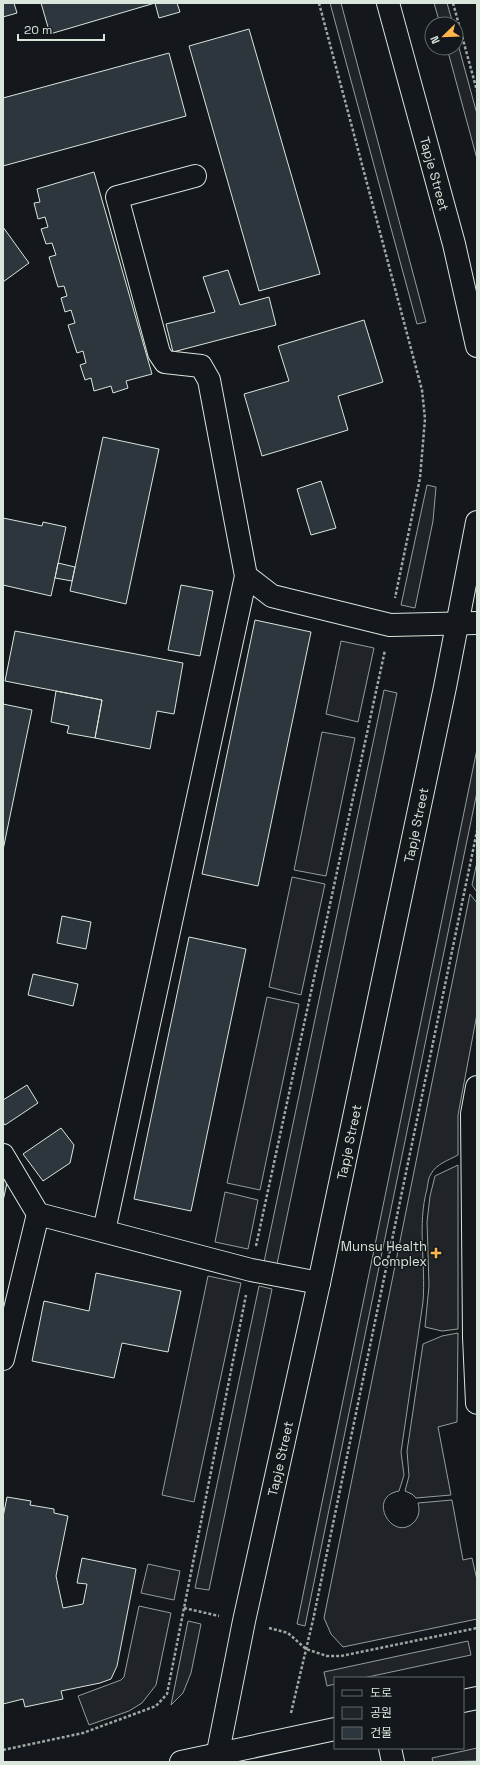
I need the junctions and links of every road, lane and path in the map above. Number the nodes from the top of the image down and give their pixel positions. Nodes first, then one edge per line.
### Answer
1 (319, 3) edge
2 (388, 3) edge
3 (453, 3) edge
4 (477, 91) edge
5 (195, 176) dead end
6 (477, 346) edge
7 (477, 522) edge
8 (246, 576) junction
9 (467, 624) edge
10 (390, 625) junction
11 (477, 831) edge
12 (477, 1087) edge
13 (3, 1154) edge
14 (38, 1214) junction
15 (104, 1231) junction
16 (251, 1270) junction
17 (319, 1284) junction
18 (3, 1359) edge
19 (477, 1403) edge
20 (184, 1608) junction
21 (244, 1620) junction
22 (477, 1628) edge
23 (306, 1649) junction
24 (477, 1698) edge
25 (464, 1702) edge
26 (334, 1729) edge
27 (285, 1740) junction
28 (390, 1749) edge
29 (3, 1750) edge
30 (217, 1758) edge
31 (181, 1762) edge
32 (394, 1762) edge

1 - 10 path
2 - 6 main road, Tapje Street
3 - 4 path
5 - 8 main road
7 - 9 main road, Tapje Street
8 - 10 main road
8 - 15 main road
9 - 10 main road
9 - 17 main road, Tapje Street
10 - 16 path
11 - 23 path
12 - 19 main road
13 - 14 main road
14 - 15 main road
14 - 18 main road
15 - 16 main road
16 - 17 main road
16 - 20 path
17 - 21 main road, Tapje Street
20 - 21 path
20 - 29 path
21 - 23 path
21 - 30 main road, Tapje Street
22 - 23 path
23 - 27 path
24 - 25 main road
26 - 27 main road
27 - 30 main road
28 - 32 main road
30 - 31 main road

